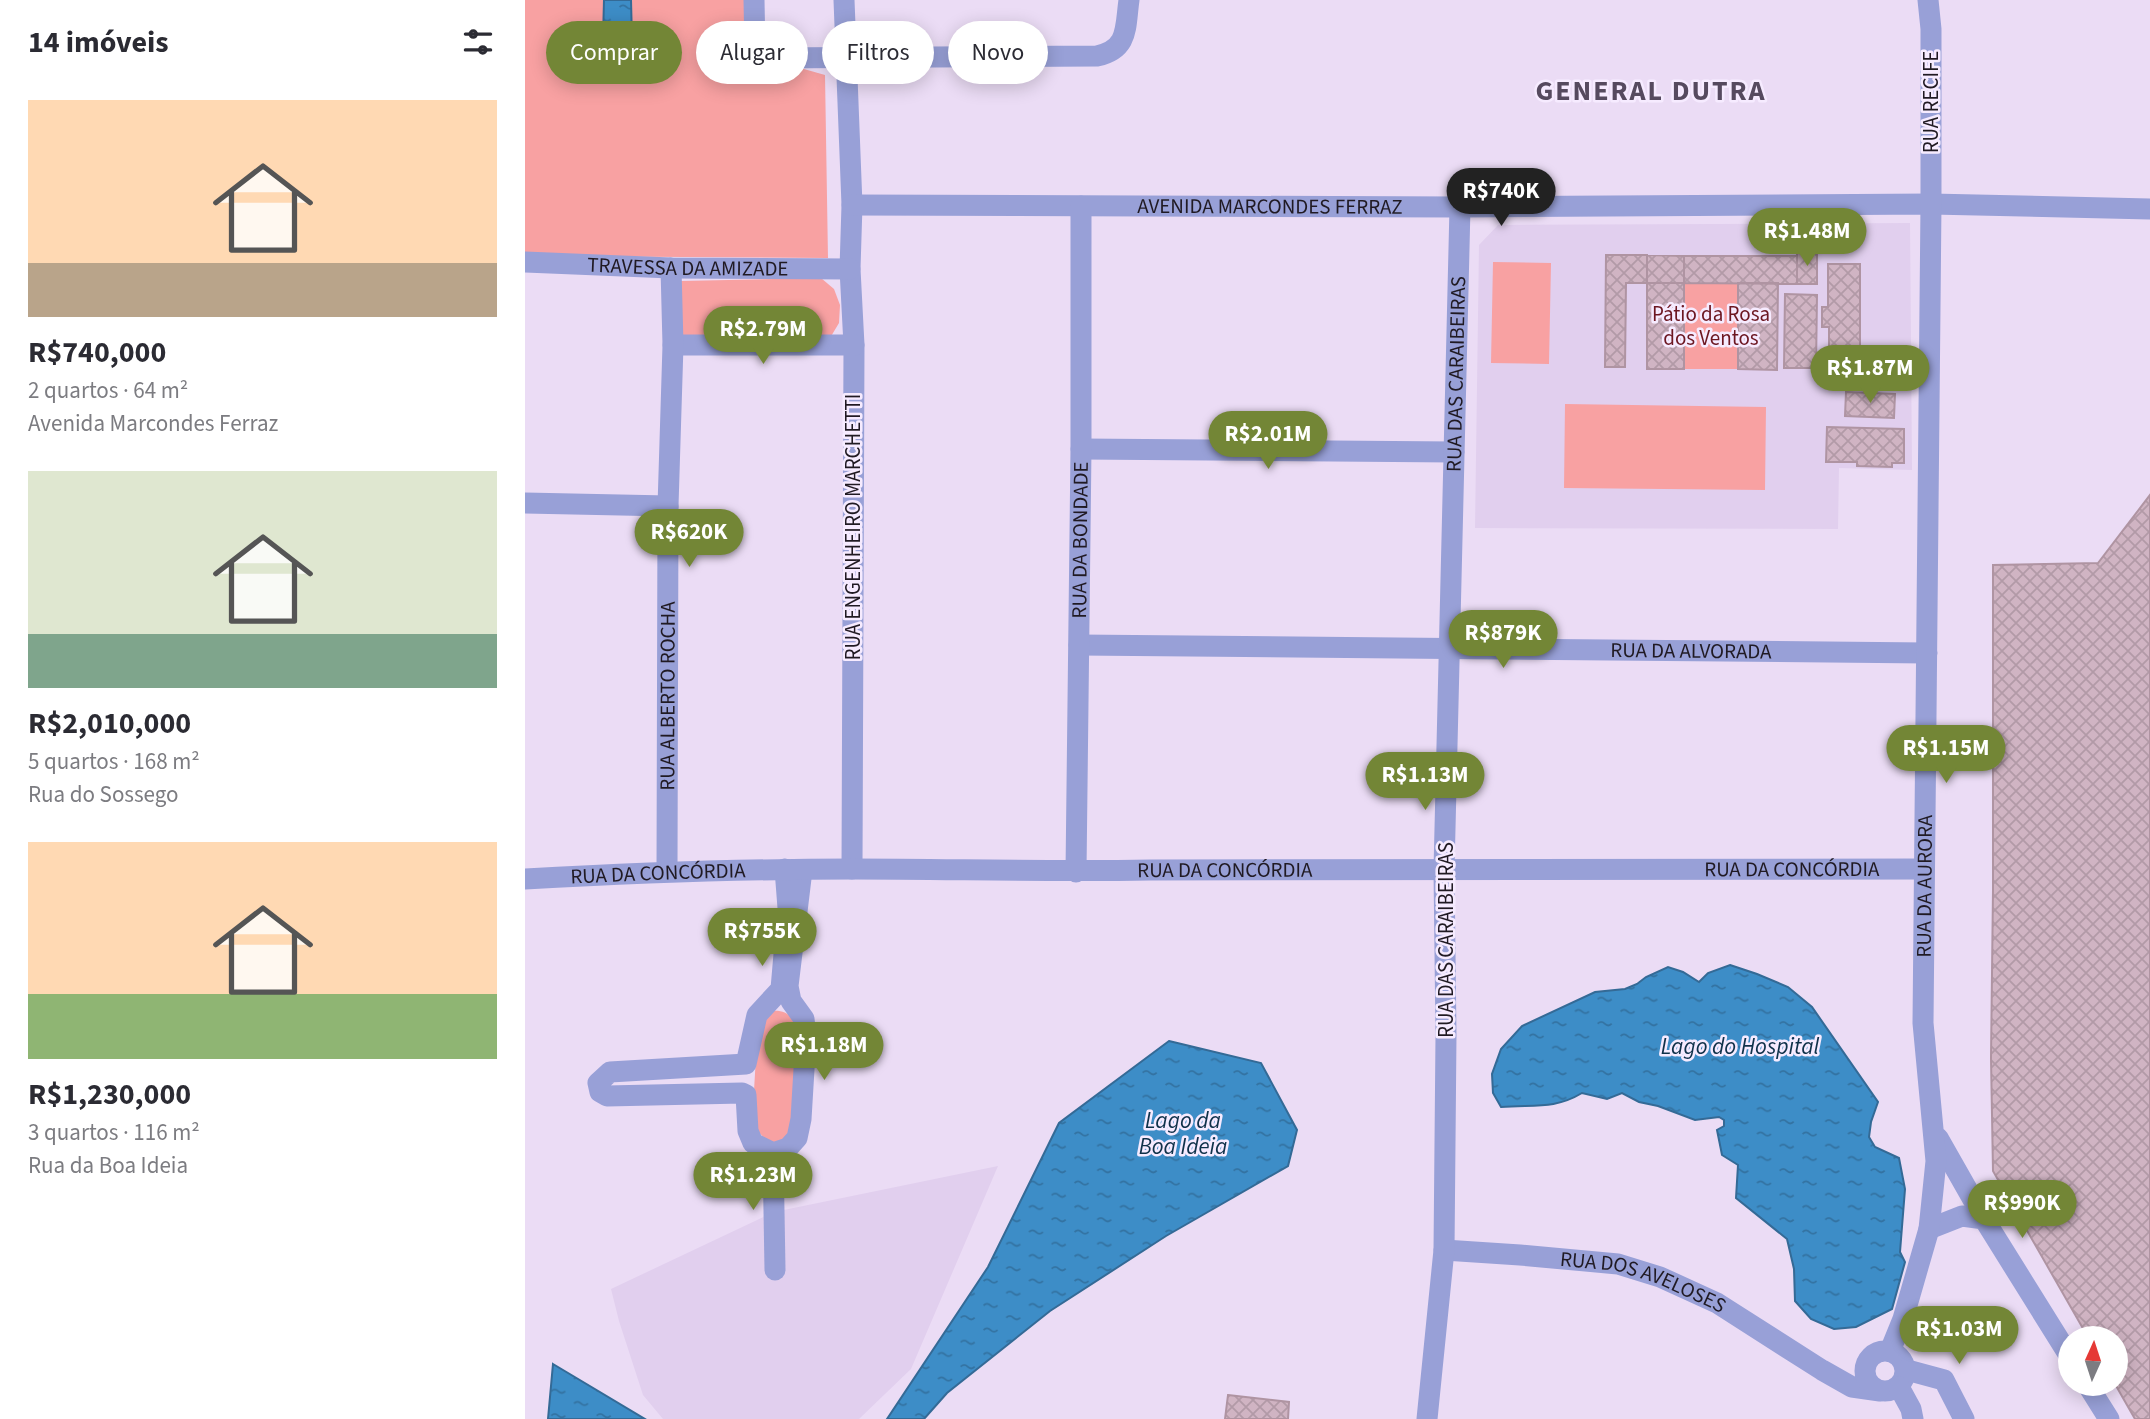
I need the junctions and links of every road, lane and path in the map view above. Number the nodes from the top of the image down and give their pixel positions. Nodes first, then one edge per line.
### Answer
1 (754, 0) edge
2 (844, 0) edge
3 (1129, 0) edge
4 (1928, 0) edge
5 (844, 21) edge
6 (934, 58) edge
7 (822, 59) edge
8 (846, 84) edge
9 (1931, 204) junction
10 (852, 205) junction
11 (1081, 206) junction
12 (1459, 207) junction
13 (2150, 209) edge
14 (525, 262) edge
15 (671, 268) junction
16 (851, 269) junction
17 (673, 345) junction
18 (854, 345) junction
19 (1081, 449) junction
20 (1454, 452) junction
21 (525, 503) edge
22 (668, 506) junction
23 (1079, 645) junction
24 (1451, 648) junction
25 (1927, 653) junction
26 (852, 869) junction
27 (1924, 869) junction
28 (794, 870) junction
29 (1444, 870) junction
30 (667, 872) junction
31 (1076, 872) junction
32 (525, 879) edge
33 (1934, 1131) junction
34 (773, 1153) junction
35 (1984, 1219) junction
36 (1929, 1229) junction
37 (1444, 1250) junction
38 (775, 1270) dead end
39 (2058, 1338) edge
40 (1880, 1353) junction
41 (1822, 1370) junction
42 (1895, 1383) junction
43 (2095, 1396) edge
44 (1427, 1419) edge
45 (1913, 1419) edge
46 (1964, 1419) edge
47 (2109, 1419) edge

1 - 7 street
2 - 5 street, RUA ENGENHEIRO MARCHETTI
3 - 6 street
4 - 9 street, RUA RECIFE
8 - 10 street, RUA ENGENHEIRO MARCHETTI
9 - 12 street, AVENIDA MARCONDES FERRAZ
9 - 13 street, AVENIDA MARCONDES FERRAZ
9 - 25 street, RUA DA AURORA
10 - 11 street, AVENIDA MARCONDES FERRAZ
10 - 16 street, RUA ENGENHEIRO MARCHETTI
11 - 12 street, AVENIDA MARCONDES FERRAZ
11 - 19 street, RUA DA BONDADE
12 - 20 street, RUA DAS CARAIBEIRAS
14 - 15 street, TRAVESSA DA AMIZADE
15 - 16 street, TRAVESSA DA AMIZADE
15 - 17 street, RUA ALBERTO ROCHA
16 - 18 street, RUA ENGENHEIRO MARCHETTI
17 - 18 street
17 - 22 street, RUA ALBERTO ROCHA
18 - 26 street, RUA ENGENHEIRO MARCHETTI
19 - 20 street
19 - 23 street, RUA DA BONDADE
20 - 24 street, RUA DAS CARAIBEIRAS
21 - 22 street
22 - 30 street, RUA ALBERTO ROCHA
23 - 24 street, RUA DA ALVORADA
23 - 31 street, RUA DA BONDADE
24 - 25 street, RUA DA ALVORADA
24 - 29 street, RUA DAS CARAIBEIRAS
25 - 27 street, RUA DA AURORA
26 - 28 street, RUA DA CONCÓRDIA
26 - 31 street, RUA DA CONCÓRDIA
27 - 29 street, RUA DA CONCÓRDIA
27 - 33 street, RUA DA AURORA
28 - 30 street, RUA DA CONCÓRDIA
28 - 34 street
28 - 34 street
29 - 31 street, RUA DA CONCÓRDIA
29 - 37 street, RUA DAS CARAIBEIRAS
30 - 32 street, RUA DA CONCÓRDIA
33 - 35 street
33 - 36 street, RUA DA AURORA
34 - 38 street
35 - 36 street
35 - 39 street
36 - 40 street, RUA DA AURORA
37 - 41 street, RUA DOS AVELOSES
37 - 44 street, RUA DAS CARAIBEIRAS
40 - 41 street
40 - 42 street
40 - 42 street
41 - 42 street, RUA DOS AVELOSES
42 - 45 street
42 - 46 street, RUA DOS AVELOSES
43 - 47 street

